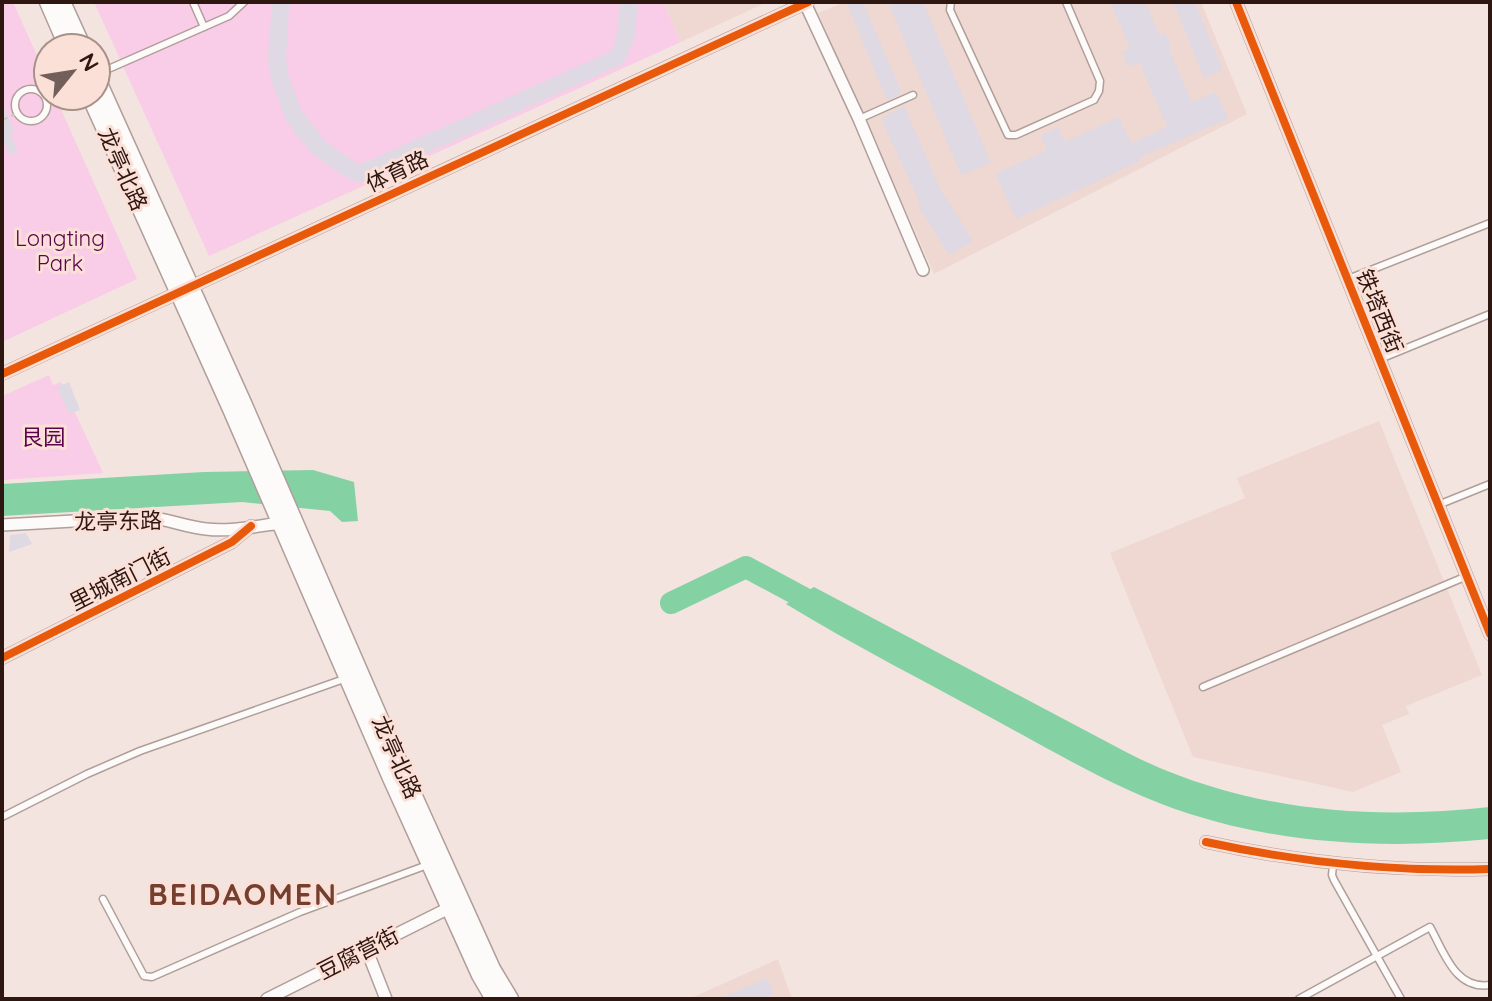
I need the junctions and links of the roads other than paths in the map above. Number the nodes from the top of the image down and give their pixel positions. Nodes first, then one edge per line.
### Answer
1 (48, 2) edge
2 (62, 2) edge
3 (193, 2) edge
4 (244, 2) edge
5 (951, 2) edge
6 (1066, 2) edge
7 (1236, 2) edge
8 (806, 3) edge
9 (204, 27) junction
10 (61, 32) edge
11 (76, 32) edge
12 (112, 68) edge
13 (913, 95) dead end
14 (44, 101) joint
15 (98, 112) edge
16 (111, 112) edge
17 (859, 119) junction
18 (1490, 223) edge
19 (923, 270) dead end
20 (1348, 279) junction
21 (184, 288) junction
22 (1490, 314) edge
23 (1380, 359) junction
24 (2, 374) edge
25 (1490, 484) edge
26 (1438, 505) junction
27 (283, 516) junction
28 (2, 525) edge
29 (251, 526) junction
30 (1467, 576) junction
31 (1488, 627) edge
32 (2, 658) edge
33 (348, 677) junction
34 (1203, 687) dead end
35 (2, 817) edge
36 (1206, 842) dead end
37 (430, 864) junction
38 (1333, 865) junction
39 (1490, 869) edge
40 (103, 899) dead end
41 (449, 908) junction
42 (366, 948) junction
43 (1377, 956) junction
44 (1490, 985) edge
45 (267, 999) edge
46 (386, 999) edge
47 (494, 999) edge
48 (510, 999) edge
49 (1299, 999) edge
50 (1401, 999) edge

1 - 10 main road
2 - 11 main road
3 - 9 lane
4 - 9 lane
5 - 6 lane
7 - 20 street, 铁塔西街
8 - 17 street
8 - 21 street, 体育路
9 - 12 lane
13 - 17 lane
14 - 14 lane
15 - 21 main road, 龙亭北路
16 - 21 main road, 龙亭北路
17 - 19 street
18 - 20 lane
20 - 23 street, 铁塔西街
21 - 24 street, 体育路
21 - 27 main road, 龙亭北路
22 - 23 lane
23 - 26 street, 铁塔西街
25 - 26 lane
26 - 30 street, 铁塔西街
27 - 29 street, 龙亭东路
27 - 33 main road, 龙亭北路
27 - 48 main road, 龙亭北路
28 - 29 street, 龙亭东路
29 - 32 street, 里城南门街
30 - 31 street, 铁塔西街
30 - 34 lane
33 - 35 lane
33 - 37 main road, 龙亭北路
36 - 38 street
37 - 40 lane
37 - 41 main road, 龙亭北路
38 - 39 street
38 - 43 lane
41 - 42 street, 豆腐营街
41 - 47 main road, 龙亭北路
42 - 45 street, 豆腐营街
42 - 46 street
43 - 44 lane
43 - 49 lane
43 - 50 lane

